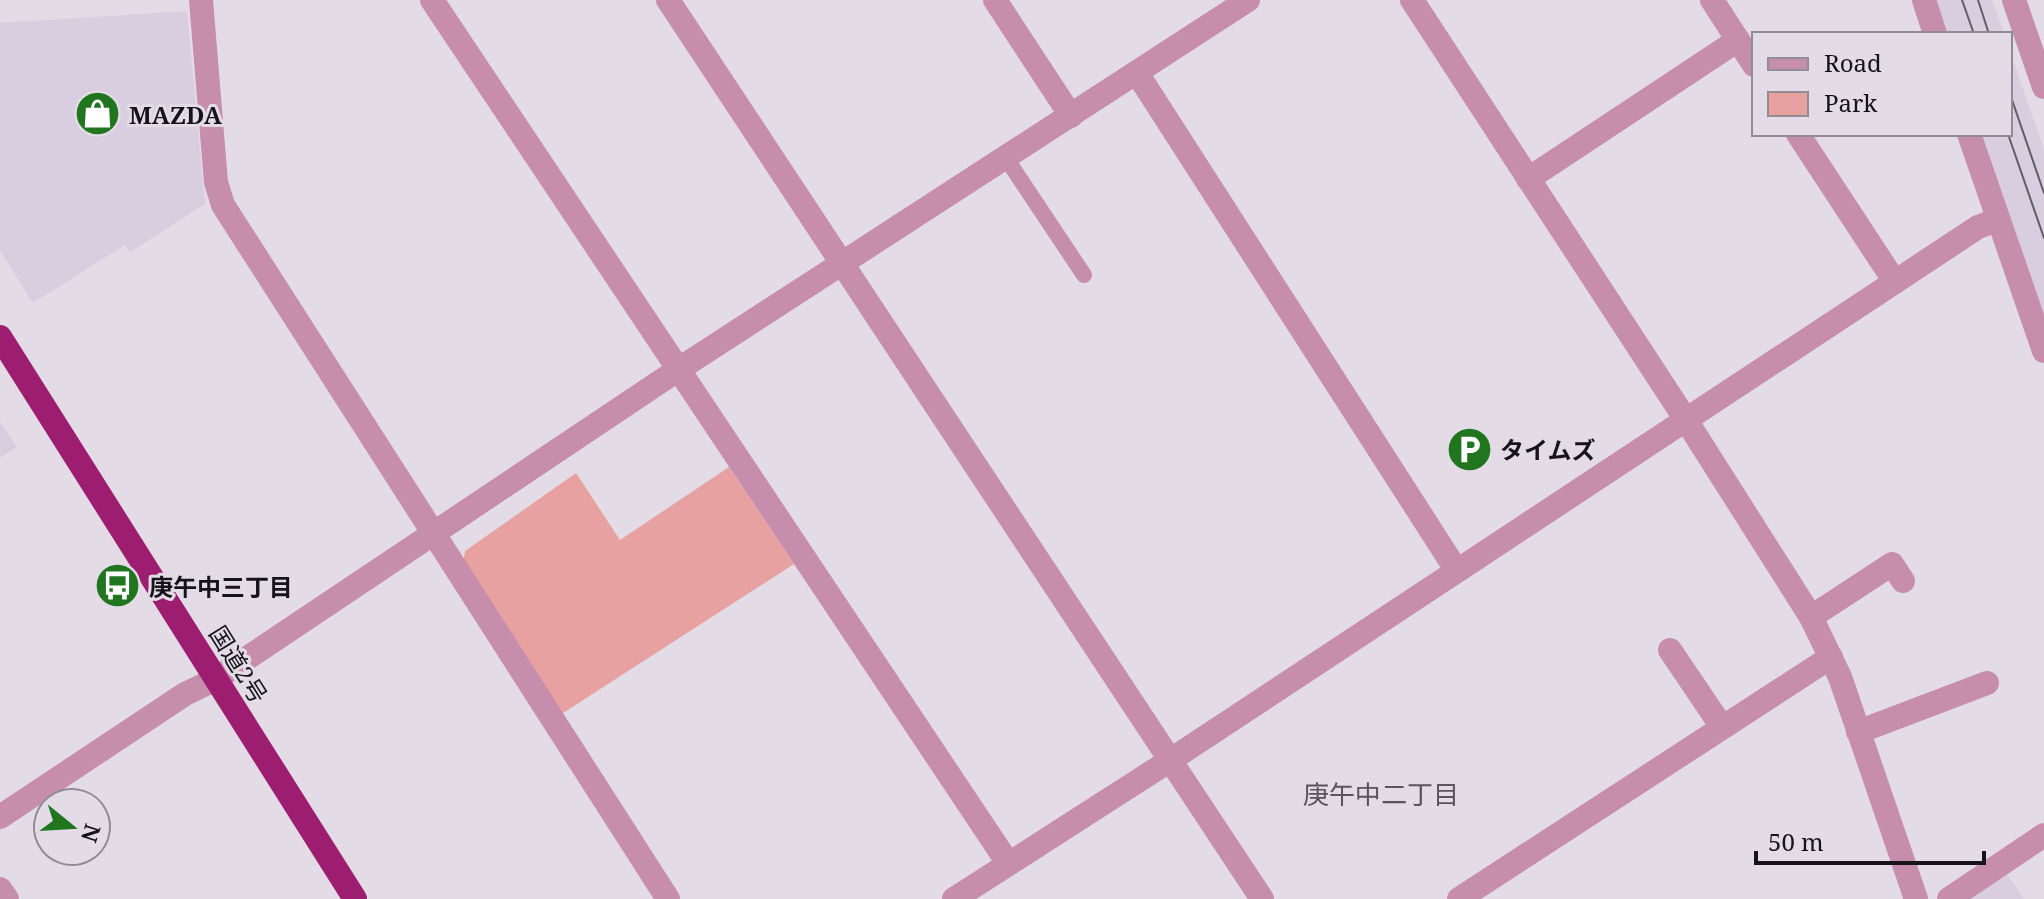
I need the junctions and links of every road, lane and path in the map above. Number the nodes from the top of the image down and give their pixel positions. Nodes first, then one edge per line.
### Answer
1 (201, 0) edge
2 (432, 0) edge
3 (668, 0) edge
4 (995, 0) edge
5 (1248, 0) edge
6 (1412, 0) edge
7 (1712, 0) edge
8 (1924, 0) edge
9 (2014, 0) edge
10 (1934, 32) edge
11 (1738, 40) junction
12 (1752, 62) edge
13 (1137, 73) junction
14 (2044, 87) edge
15 (1071, 116) junction
16 (1799, 136) edge
17 (1970, 136) edge
18 (1006, 158) junction
19 (1528, 179) junction
20 (1997, 220) junction
21 (842, 264) junction
22 (1084, 275) dead end
23 (1895, 282) junction
24 (0, 337) edge
25 (2044, 351) edge
26 (679, 369) junction
27 (1686, 420) junction
28 (434, 533) junction
29 (1457, 571) junction
30 (1903, 581) dead end
31 (1811, 617) junction
32 (1670, 650) dead end
33 (1831, 657) junction
34 (216, 679) junction
35 (1987, 683) dead end
36 (1722, 727) junction
37 (1858, 732) junction
38 (1169, 761) junction
39 (0, 817) edge
40 (2044, 835) edge
41 (1008, 863) junction
42 (0, 889) edge
43 (7, 899) edge
44 (355, 899) edge
45 (668, 899) edge
46 (954, 899) edge
47 (1262, 899) edge
48 (1459, 899) edge
49 (1916, 899) edge
50 (1949, 899) edge

1 - 28 street
2 - 26 street
3 - 21 street
4 - 15 street
5 - 13 street
6 - 19 street
7 - 11 street
8 - 10 street
9 - 14 street
11 - 12 street
11 - 19 street
13 - 15 street
13 - 29 street
15 - 18 street
16 - 23 street
17 - 20 street
18 - 21 street
18 - 22 lane
19 - 27 street
20 - 23 street
20 - 25 street
21 - 26 street
21 - 38 street
23 - 27 street
24 - 34 highway, 国道2号
26 - 28 street
26 - 41 street
27 - 29 street
27 - 31 street
28 - 34 street
28 - 45 street
29 - 38 street
30 - 31 street
31 - 33 street
32 - 36 street
33 - 36 street
33 - 37 street
34 - 39 street
34 - 44 highway, 国道2号
35 - 37 street
36 - 48 street
37 - 49 street
38 - 41 street
38 - 47 street
40 - 50 street
41 - 46 street
42 - 43 street

